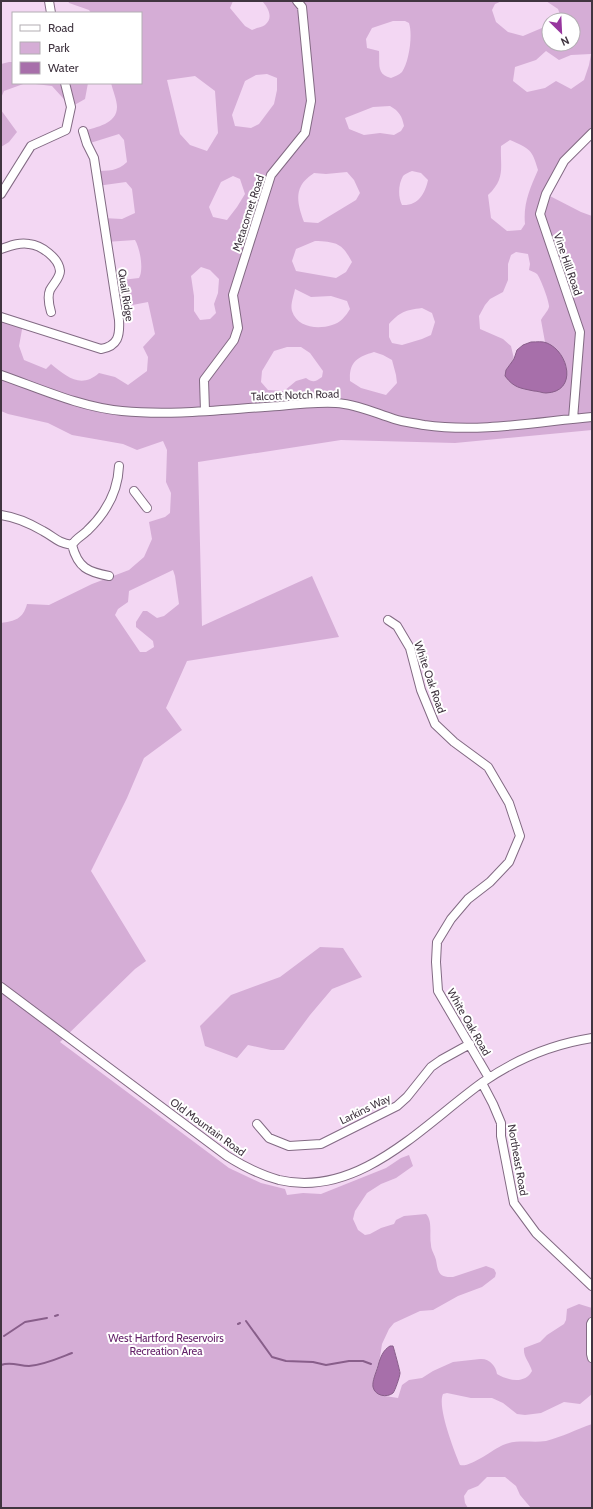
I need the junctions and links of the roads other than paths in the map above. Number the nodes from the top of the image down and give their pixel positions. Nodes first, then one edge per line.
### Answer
1 (49, 1) edge
2 (297, 1) edge
3 (51, 12) edge
4 (65, 84) edge
5 (83, 131) dead end
6 (592, 133) edge
7 (1, 194) edge
8 (1, 249) edge
9 (51, 312) dead end
10 (1, 317) edge
11 (1, 375) edge
12 (205, 411) junction
13 (592, 417) edge
14 (573, 418) junction
15 (119, 466) dead end
16 (134, 491) dead end
17 (147, 508) dead end
18 (1, 515) edge
19 (72, 545) junction
20 (110, 576) dead end
21 (388, 620) dead end
22 (1, 987) edge
23 (592, 1038) edge
24 (470, 1044) junction
25 (489, 1078) junction
26 (482, 1083) junction
27 (257, 1124) dead end
28 (592, 1286) edge
29 (592, 1322) edge
30 (592, 1358) edge

1 - 3 street
2 - 12 street, Metacomet Road
4 - 7 street
5 - 10 street, Quail Ridge
6 - 14 street, Vine Hill Road
8 - 9 street
11 - 12 street, Talcott Notch Road
12 - 14 street, Talcott Notch Road
13 - 14 street, Talcott Notch Road
15 - 19 street
16 - 17 street
18 - 19 street
19 - 20 street
21 - 24 street, White Oak Road
22 - 26 street, Old Mountain Road
23 - 25 street, Old Mountain Road
24 - 25 street, White Oak Road
24 - 27 street, Larkins Way
25 - 26 street, Old Mountain Road
26 - 28 street, Northeast Road
29 - 30 street

